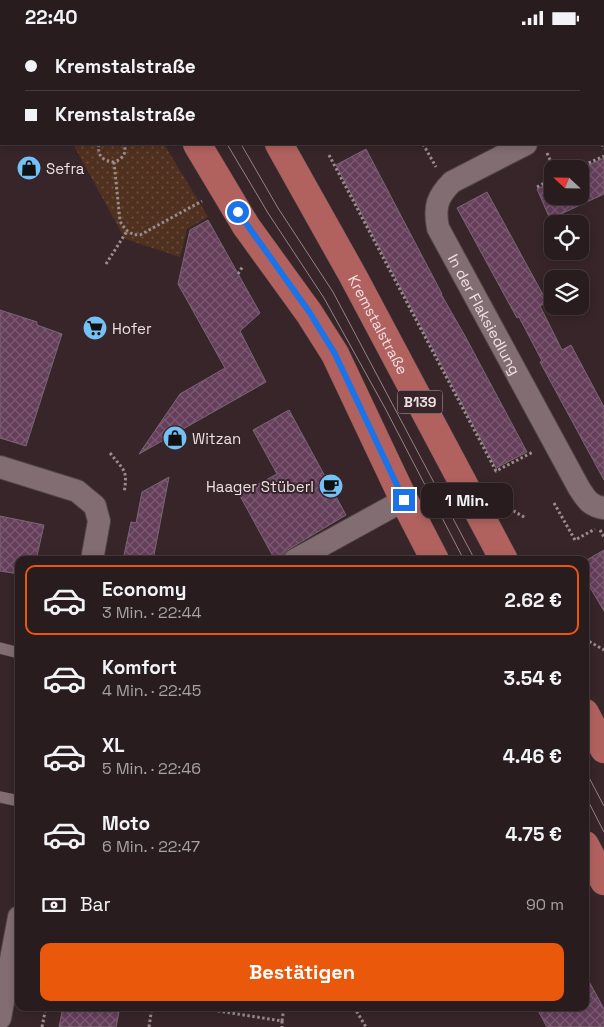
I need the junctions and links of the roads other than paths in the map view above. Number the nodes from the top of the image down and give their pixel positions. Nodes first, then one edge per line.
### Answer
1 (198, 145) edge
2 (280, 145) edge
3 (535, 146) edge
4 (0, 467) edge
5 (404, 500) junction
6 (604, 508) edge
7 (93, 556) edge
8 (302, 556) edge
9 (433, 556) edge
10 (502, 556) edge
11 (0, 648) edge
12 (15, 652) edge
13 (589, 721) edge
14 (604, 749) edge
15 (0, 797) edge
16 (15, 800) edge
17 (589, 853) edge
18 (604, 881) edge
19 (15, 925) edge
20 (7, 942) edge
21 (0, 1018) edge

1 - 5 main road
2 - 10 main road, Kremstalstraße / B139
3 - 6 street, In der Flaksiedlung
4 - 7 street
5 - 8 street
5 - 9 main road
11 - 12 lane
13 - 14 main road
15 - 16 lane
17 - 18 main road
19 - 20 street
20 - 21 street

